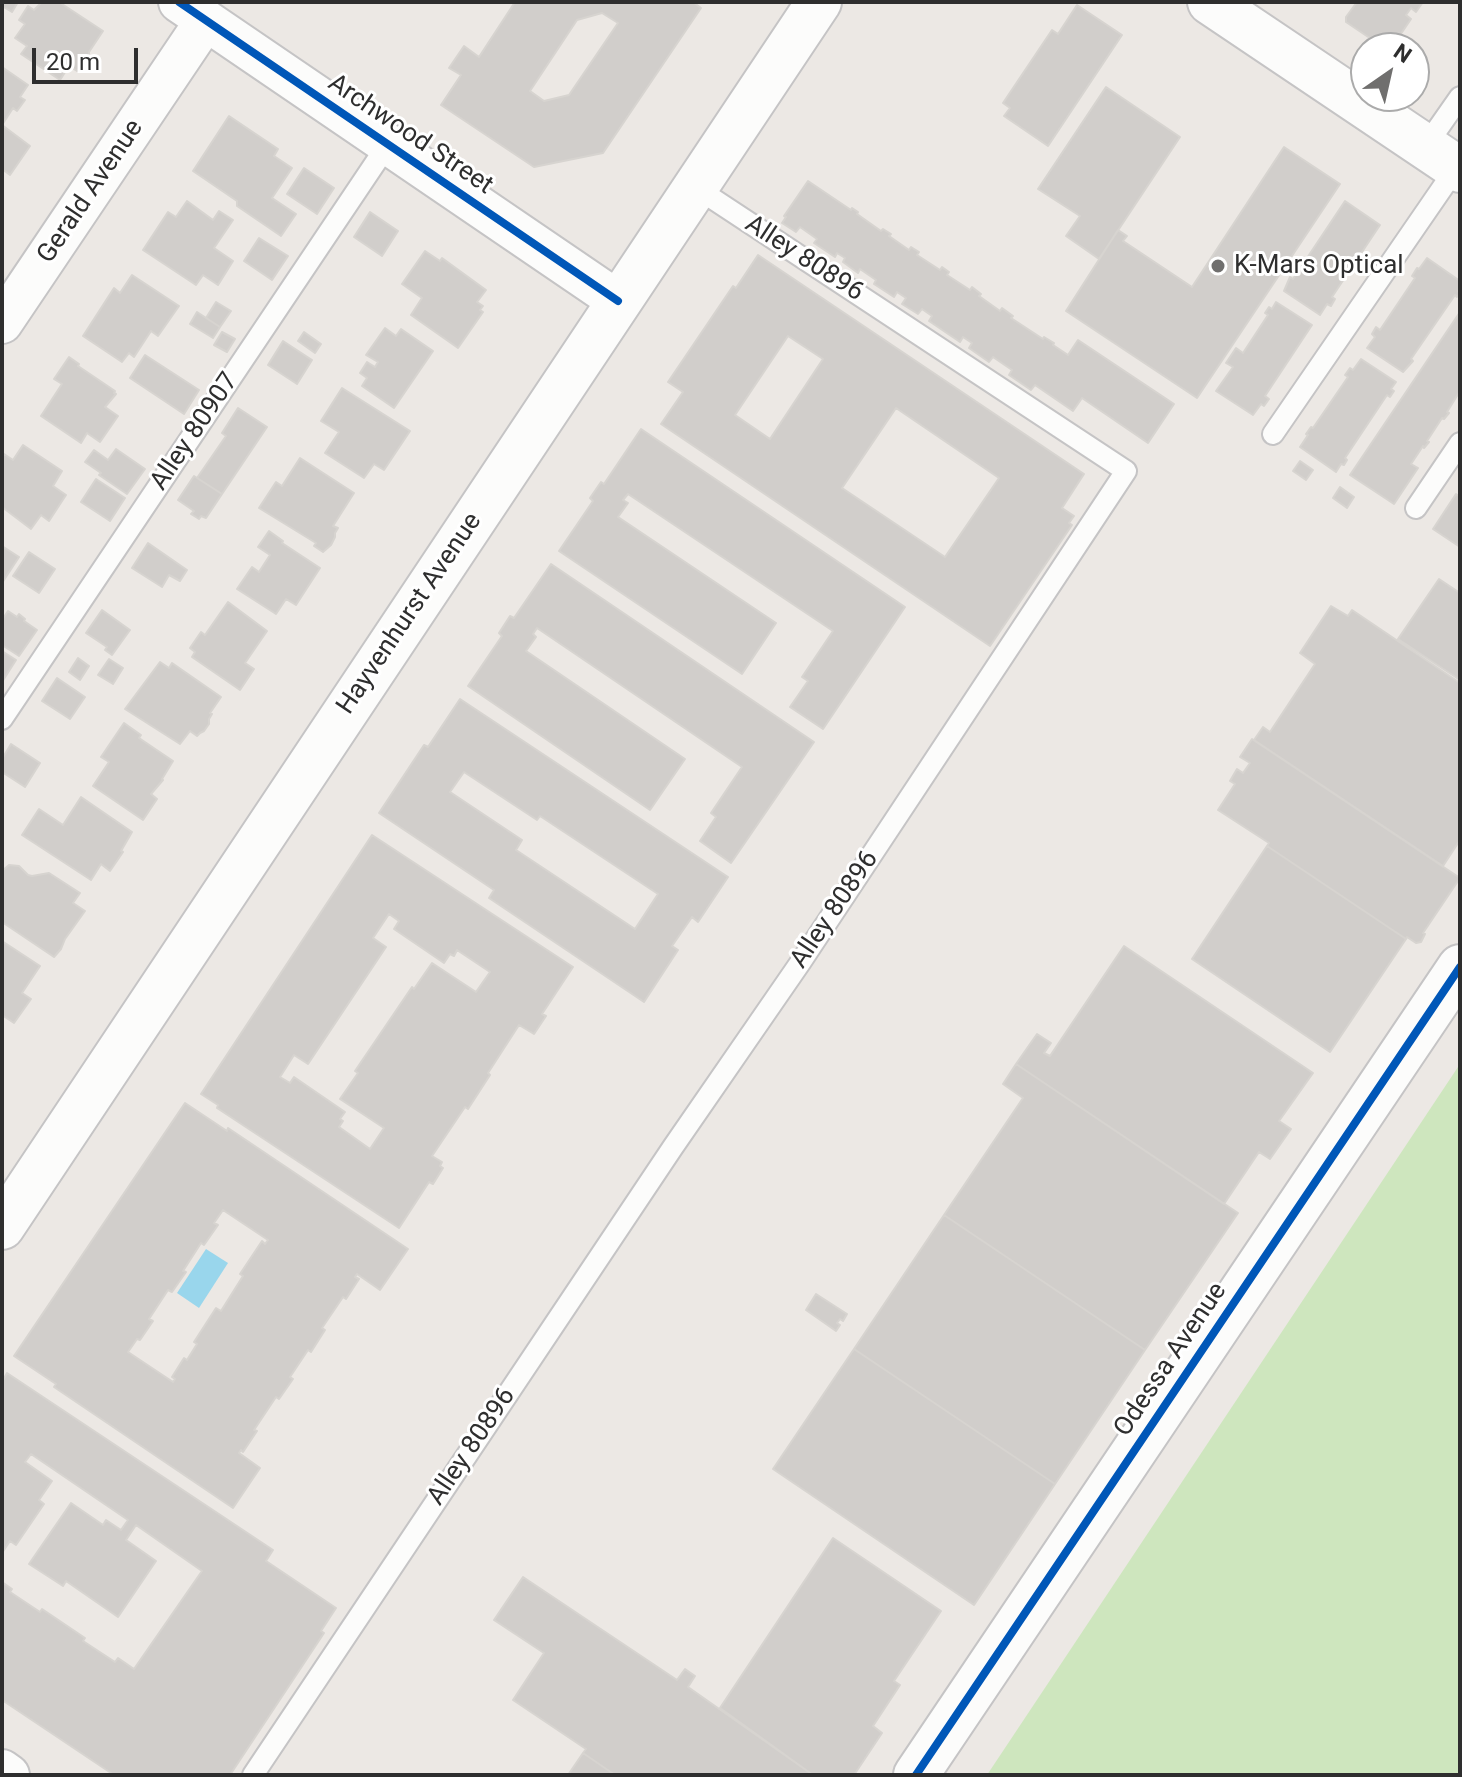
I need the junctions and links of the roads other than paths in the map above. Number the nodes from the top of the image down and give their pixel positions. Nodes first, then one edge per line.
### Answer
1 (1210, 2) edge
2 (806, 7) edge
3 (192, 11) edge
4 (1460, 97) edge
5 (388, 144) junction
6 (1447, 162) edge
7 (695, 187) junction
8 (618, 301) junction
9 (2, 323) edge
10 (1273, 434) dead end
11 (1460, 443) edge
12 (1416, 508) dead end
13 (2, 719) edge
14 (1460, 967) edge
15 (2, 1227) edge
16 (2, 1770) edge
17 (9, 1775) edge
18 (253, 1775) edge
19 (916, 1775) edge

1 - 6 main road
2 - 7 main road, Hayvenhurst Avenue
3 - 5 street, Archwood Street
3 - 9 street, Gerald Avenue
4 - 6 lane
5 - 8 street, Archwood Street
5 - 13 lane, Alley 80907
6 - 10 lane
7 - 8 main road, Hayvenhurst Avenue
7 - 18 lane, Alley 80896
8 - 15 main road, Hayvenhurst Avenue
11 - 12 lane
14 - 19 main road, Odessa Avenue
16 - 17 street

